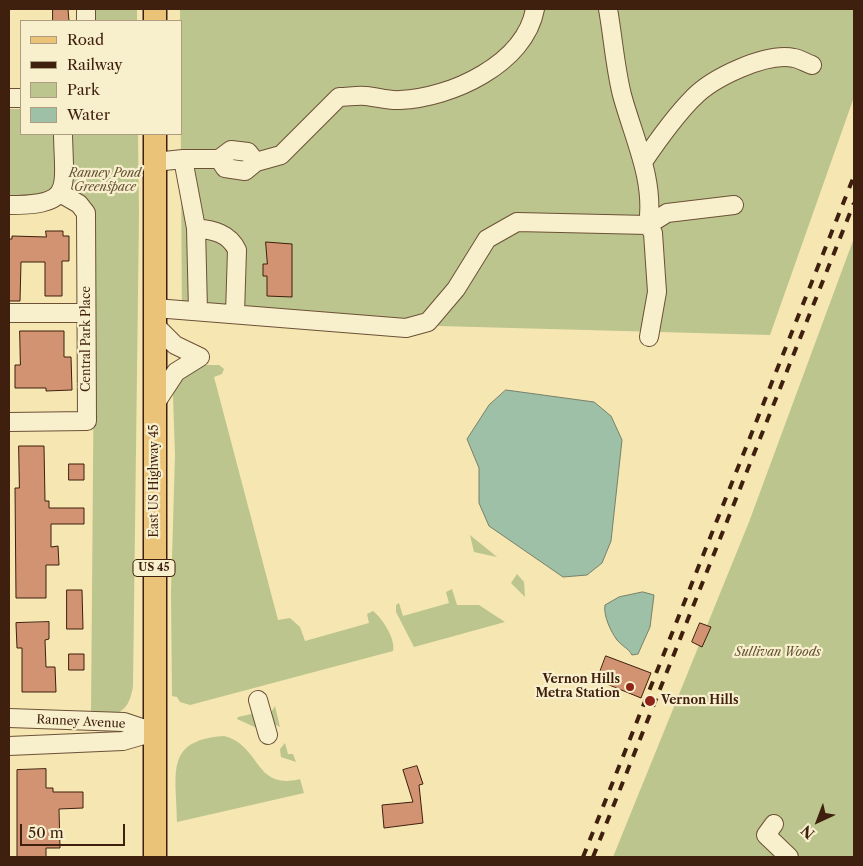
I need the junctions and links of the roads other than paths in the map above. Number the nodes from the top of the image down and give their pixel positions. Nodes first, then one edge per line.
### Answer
1 (535, 9) edge
2 (608, 9) edge
3 (812, 65) dead end
4 (64, 135) edge
5 (155, 135) edge
6 (183, 159) junction
7 (155, 162) junction
8 (643, 162) junction
9 (60, 193) junction
10 (9, 205) edge
11 (734, 205) dead end
12 (648, 225) junction
13 (196, 228) junction
14 (198, 311) junction
15 (9, 313) edge
16 (86, 313) junction
17 (235, 314) junction
18 (155, 317) junction
19 (648, 338) dead end
20 (155, 404) junction
21 (9, 422) edge
22 (258, 700) dead end
23 (9, 718) edge
24 (154, 732) junction
25 (268, 735) dead end
26 (9, 746) edge
27 (774, 824) dead end
28 (155, 857) edge
29 (789, 857) edge

1 - 6 street
2 - 8 street
3 - 8 street
4 - 9 street
5 - 7 main road, East US Highway 45 / US 45
6 - 7 street
6 - 13 street
7 - 18 main road, East US Highway 45 / US 45
8 - 12 street
9 - 10 street
9 - 16 street, Central Park Place
11 - 12 street
12 - 17 street
12 - 19 street
13 - 14 street
13 - 17 street
14 - 17 street
14 - 18 street
15 - 16 street
16 - 21 street, Central Park Place
18 - 20 main road, East US Highway 45 / US 45
18 - 20 street
20 - 24 main road, East US Highway 45 / US 45
22 - 25 street
23 - 24 street, Ranney Avenue
24 - 26 street, Ranney Avenue
24 - 28 main road, East US Highway 45 / US 45
27 - 29 street

